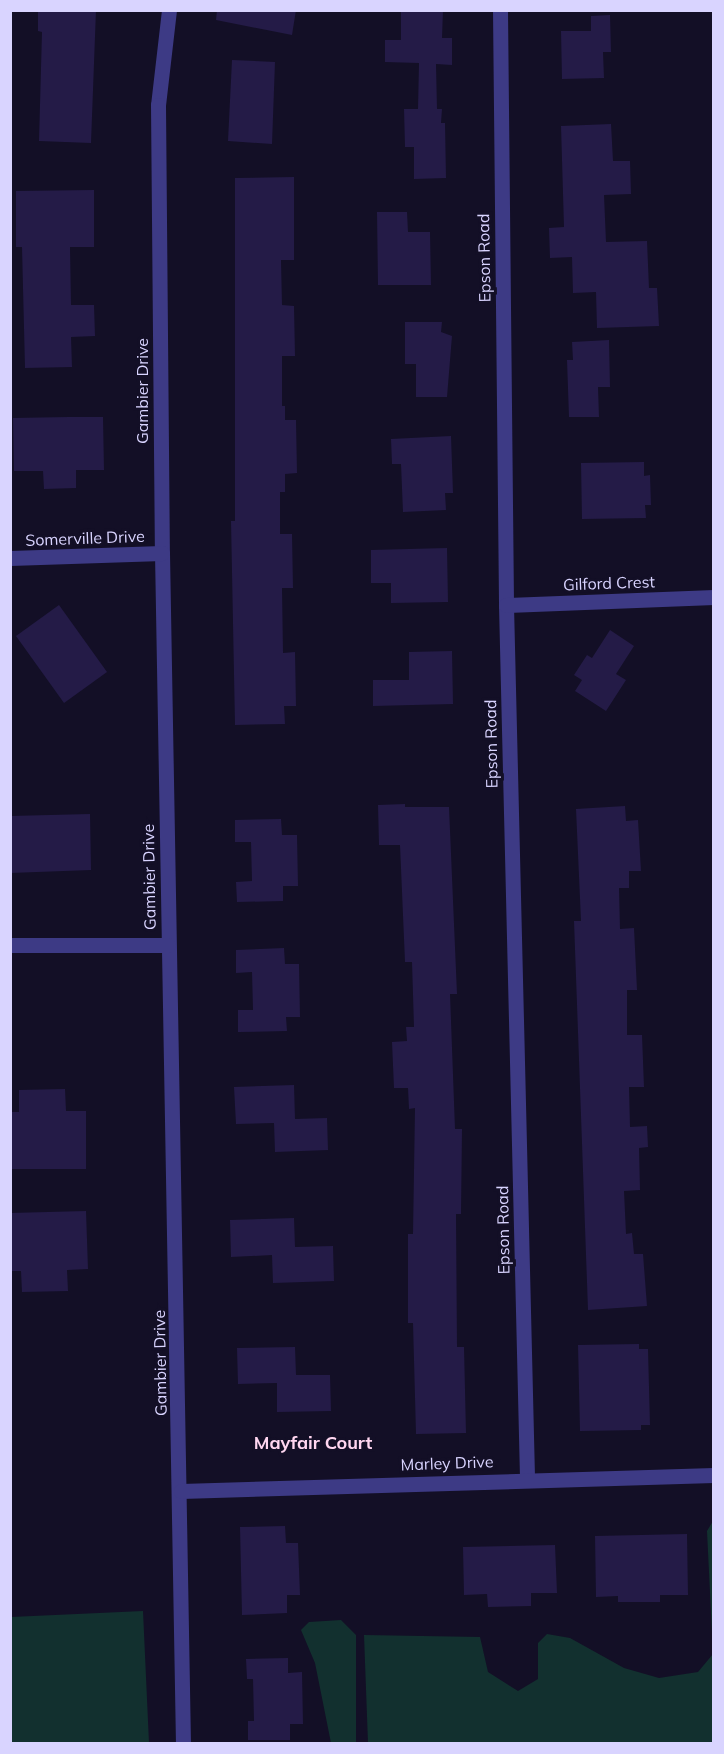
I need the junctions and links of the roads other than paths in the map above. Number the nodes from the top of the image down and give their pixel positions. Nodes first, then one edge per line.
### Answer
1 (169, 10) edge
2 (500, 10) edge
3 (162, 554) junction
4 (10, 558) edge
5 (714, 597) edge
6 (506, 605) junction
7 (10, 945) edge
8 (168, 945) junction
9 (714, 1474) edge
10 (527, 1478) junction
11 (181, 1491) junction
12 (183, 1743) edge

1 - 3 street, Gambier Drive
2 - 6 street, Epson Road
3 - 4 street, Somerville Drive
3 - 8 street, Gambier Drive
5 - 6 street, Gilford Crest
6 - 10 street, Epson Road
7 - 8 street
8 - 11 street, Gambier Drive
9 - 10 street, Marley Drive
10 - 11 street, Marley Drive
11 - 12 street, Gambier Drive

